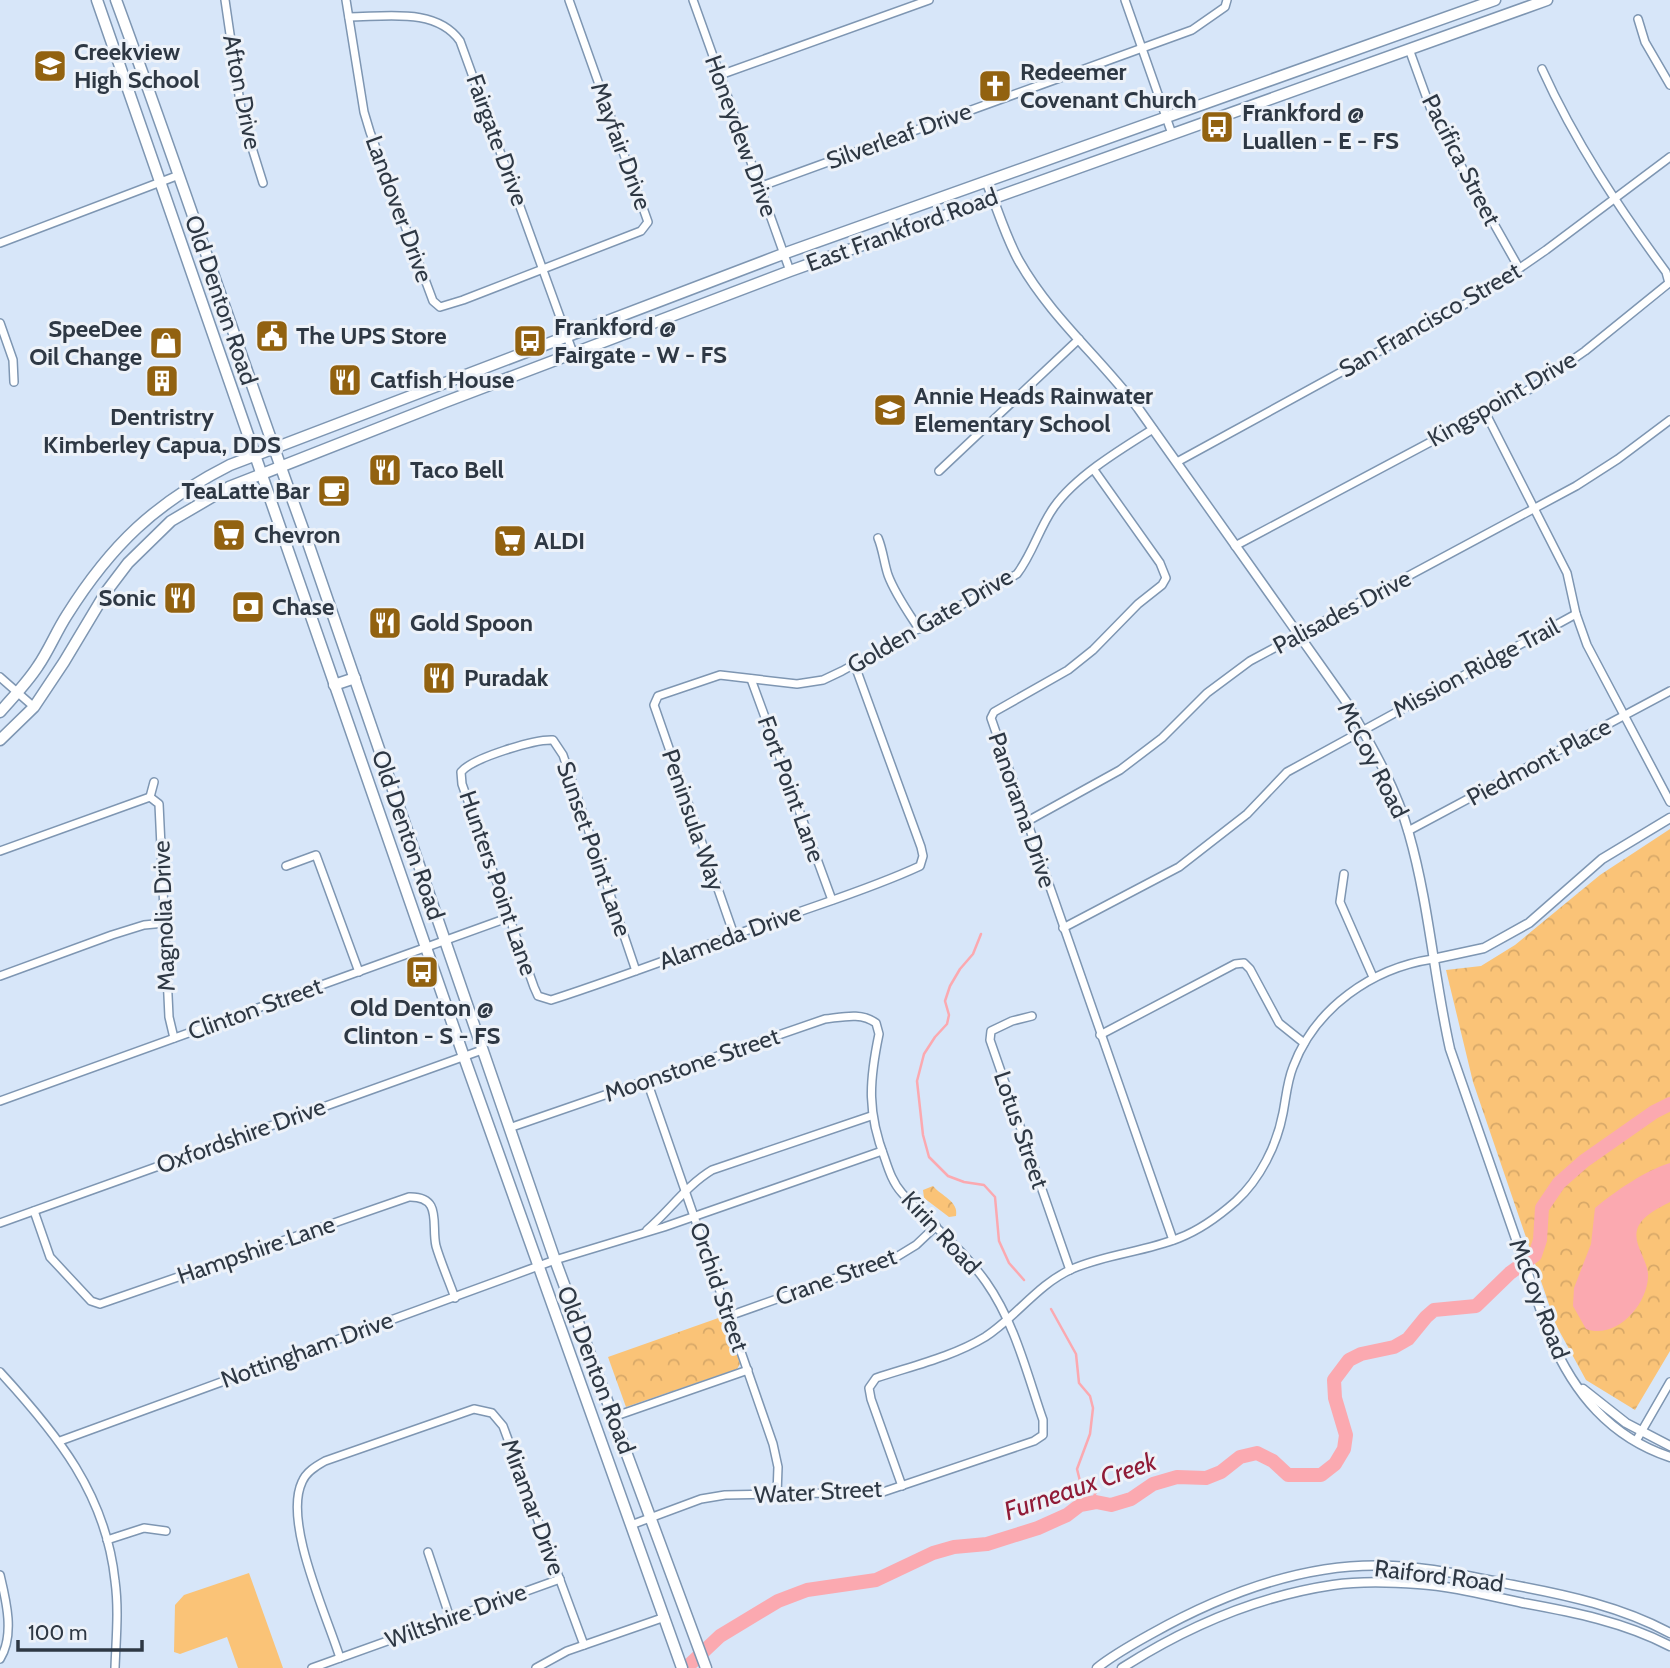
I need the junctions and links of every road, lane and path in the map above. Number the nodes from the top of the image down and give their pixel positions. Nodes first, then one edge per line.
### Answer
1 (97, 0) edge
2 (116, 0) edge
3 (225, 0) edge
4 (346, 0) edge
5 (569, 0) edge
6 (693, 0) edge
7 (929, 0) edge
8 (1125, 0) edge
9 (1227, 0) edge
10 (1493, 0) edge
11 (1548, 0) edge
12 (349, 17) junction
13 (1498, 18) junction
14 (1638, 19) dead end
15 (1409, 49) junction
16 (1142, 50) junction
17 (1542, 69) dead end
18 (720, 75) junction
19 (1670, 85) edge
20 (1166, 117) junction
21 (1172, 134) junction
22 (1670, 157) edge
23 (179, 175) junction
24 (986, 181) junction
25 (159, 183) junction
26 (263, 183) dead end
27 (759, 187) junction
28 (993, 197) junction
29 (1614, 199) junction
30 (0, 243) edge
31 (783, 254) junction
32 (1519, 268) junction
33 (543, 269) junction
34 (790, 271) junction
35 (215, 284) junction
36 (197, 291) junction
37 (0, 323) edge
38 (566, 337) junction
39 (1079, 339) junction
40 (573, 353) junction
41 (14, 382) dead end
42 (395, 402) junction
43 (1485, 412) junction
44 (400, 419) junction
45 (1670, 420) edge
46 (1153, 429) junction
47 (272, 448) junction
48 (254, 456) junction
49 (1177, 461) junction
50 (281, 467) junction
51 (1094, 470) junction
52 (939, 471) dead end
53 (261, 474) junction
54 (1533, 509) junction
55 (877, 538) dead end
56 (1235, 546) junction
57 (1576, 614) junction
58 (919, 629) junction
59 (1298, 636) junction
60 (854, 663) junction
61 (0, 677) edge
62 (355, 678) junction
63 (751, 679) junction
64 (334, 685) junction
65 (1670, 691) edge
66 (17, 692) junction
67 (654, 705) joint
68 (34, 707) junction
69 (0, 712) edge
70 (1625, 716) junction
71 (1362, 729) junction
72 (0, 740) edge
73 (502, 753) joint
74 (154, 782) dead end
75 (150, 797) junction
76 (1670, 802) edge
77 (1670, 818) edge
78 (1026, 822) junction
79 (1408, 831) junction
80 (0, 851) edge
81 (286, 866) dead end
82 (1344, 874) dead end
83 (832, 900) junction
84 (510, 918) junction
85 (165, 923) junction
86 (1063, 928) junction
87 (734, 935) junction
88 (445, 941) junction
89 (426, 948) junction
90 (1433, 959) junction
91 (636, 971) junction
92 (359, 972) junction
93 (0, 976) edge
94 (1373, 977) junction
95 (538, 996) joint
96 (1032, 1016) dead end
97 (876, 1023) joint
98 (1100, 1035) junction
99 (174, 1038) junction
100 (1304, 1043) junction
101 (482, 1050) junction
102 (464, 1057) junction
103 (647, 1081) junction
104 (0, 1101) edge
105 (871, 1116) junction
106 (509, 1128) junction
107 (882, 1151) junction
108 (686, 1191) junction
109 (34, 1211) junction
110 (694, 1216) junction
111 (0, 1223) edge
112 (936, 1226) junction
113 (644, 1232) junction
114 (1172, 1240) junction
115 (555, 1260) junction
116 (537, 1266) junction
117 (1070, 1270) junction
118 (455, 1298) junction
119 (729, 1316) junction
120 (1008, 1319) junction
121 (748, 1370) junction
122 (0, 1372) edge
123 (1670, 1381) edge
124 (1575, 1382) junction
125 (612, 1417) junction
126 (1641, 1432) junction
127 (1043, 1435) joint
128 (60, 1441) junction
129 (1636, 1441) junction
130 (1670, 1446) edge
131 (1670, 1457) edge
132 (902, 1486) junction
133 (777, 1495) junction
134 (652, 1518) junction
135 (631, 1525) junction
136 (166, 1531) dead end
137 (107, 1540) junction
138 (428, 1552) dead end
139 (0, 1575) edge
140 (560, 1579) junction
141 (665, 1617) junction
142 (450, 1618) junction
143 (1670, 1633) edge
144 (584, 1645) junction
145 (1670, 1646) edge
146 (340, 1658) junction
147 (0, 1659) edge
148 (116, 1668) edge
149 (312, 1668) edge
150 (536, 1668) edge
151 (682, 1668) edge
152 (706, 1668) edge
153 (1097, 1668) edge
154 (1122, 1668) edge

1 - 25 main road, Old Denton Road
2 - 23 main road, Old Denton Road
3 - 26 street, Afton Drive
4 - 12 street, Landover Drive
5 - 33 street, Mayfair Drive
6 - 18 street, Honeydew Drive
7 - 18 street
8 - 16 street
9 - 16 street, Silverleaf Drive
10 - 13 street
10 - 20 main road, East Frankford Road
11 - 13 main road, East Frankford Road
12 - 33 street, Fairgate Drive
12 - 33 street, Landover Drive
13 - 15 main road, East Frankford Road
14 - 19 street
15 - 21 main road, East Frankford Road
15 - 32 street, Pacifica Street
16 - 20 street
16 - 27 street, Silverleaf Drive
17 - 29 street
18 - 27 street, Honeydew Drive
20 - 21 street
20 - 24 main road, East Frankford Road
21 - 28 main road, East Frankford Road
22 - 29 street, San Francisco Street
23 - 25 street
23 - 35 main road, Old Denton Road
24 - 28 street, McCoy Road
24 - 31 main road, East Frankford Road
25 - 30 street
25 - 36 main road, Old Denton Road
27 - 31 street, Honeydew Drive
28 - 34 main road, East Frankford Road
28 - 39 street, McCoy Road
29 - 32 street, San Francisco Street
29 - 43 street, Kingspoint Drive
31 - 34 street, Honeydew Drive
31 - 38 main road, East Frankford Road
32 - 49 street, San Francisco Street
33 - 38 street, Fairgate Drive
34 - 40 main road, East Frankford Road
35 - 36 main road
35 - 47 main road, Old Denton Road
36 - 48 main road, Old Denton Road
37 - 41 street
38 - 40 street, Fairgate Drive
38 - 42 main road, East Frankford Road
39 - 46 street, McCoy Road
39 - 52 street
40 - 44 main road, East Frankford Road
42 - 44 main road
42 - 47 main road, East Frankford Road
43 - 54 street
43 - 56 street, Kingspoint Drive
44 - 50 main road, East Frankford Road
45 - 54 street, Palisades Drive
46 - 49 street, McCoy Road
46 - 51 street, Golden Gate Drive
47 - 48 main road, East Frankford Road
47 - 50 main road, Old Denton Road
48 - 53 main road, Old Denton Road
48 - 66 main road, East Frankford Road
49 - 56 street, McCoy Road
50 - 53 main road, East Frankford Road
50 - 62 main road, Old Denton Road
51 - 58 street, Golden Gate Drive
51 - 78 street, Panorama Drive
53 - 64 main road, Old Denton Road
53 - 68 main road, East Frankford Road
54 - 57 street
54 - 59 street, Palisades Drive
55 - 58 street
56 - 59 street, McCoy Road
57 - 70 street
57 - 71 street, Mission Ridge Trail
58 - 60 street, Golden Gate Drive
59 - 71 street, McCoy Road
59 - 78 street, Palisades Drive
60 - 63 street, Golden Gate Drive
60 - 83 street, Alameda Drive
61 - 66 street
62 - 64 main road
62 - 88 main road, Old Denton Road
63 - 67 street, Golden Gate Drive
63 - 83 street, Fort Point Lane
64 - 89 main road, Old Denton Road
65 - 70 street, Piedmont Place
66 - 68 street
66 - 69 main road, East Frankford Road
67 - 87 street, Peninsula Way
68 - 72 main road, East Frankford Road
70 - 76 street
70 - 79 street, Piedmont Place
71 - 79 street, McCoy Road
71 - 86 street, Mission Ridge Trail
73 - 84 street, Hunters Point Lane
73 - 91 street, Sunset Point Lane
74 - 75 street
75 - 80 street
75 - 85 street, Magnolia Drive
77 - 90 street
78 - 86 street, Panorama Drive
79 - 90 street, McCoy Road
81 - 92 street
82 - 94 street
83 - 87 street, Alameda Drive
84 - 88 street, Clinton Street
84 - 95 street, Hunters Point Lane
85 - 93 street
85 - 99 street, Magnolia Drive
86 - 98 street, Panorama Drive
87 - 91 street, Alameda Drive
88 - 89 street, Clinton Street
88 - 101 main road, Old Denton Road
89 - 92 street, Clinton Street
89 - 102 main road, Old Denton Road
90 - 94 street
90 - 124 street, McCoy Road
91 - 95 street, Alameda Drive
92 - 99 street, Clinton Street
94 - 100 street
96 - 117 street, Lotus Street
97 - 103 street, Moonstone Street
97 - 105 street, Kirin Road
98 - 100 street
98 - 114 street, Panorama Drive
99 - 104 street, Clinton Street
100 - 114 street
101 - 102 street, Oxfordshire Drive
101 - 106 main road, Old Denton Road
102 - 109 street, Oxfordshire Drive
102 - 116 main road, Old Denton Road
103 - 106 street, Moonstone Street
103 - 108 street, Orchid Street
105 - 107 street, Kirin Road
105 - 108 street
106 - 115 main road, Old Denton Road
107 - 110 street, Nottingham Drive
107 - 112 street, Kirin Road
108 - 110 street, Orchid Street
108 - 113 street
109 - 111 street, Oxfordshire Drive
109 - 118 street, Hampshire Lane
110 - 113 street, Nottingham Drive
110 - 119 street, Orchid Street
112 - 119 street, Crane Street
112 - 120 street, Kirin Road
113 - 115 street, Nottingham Drive
114 - 117 street
115 - 116 street, Nottingham Drive
115 - 125 main road, Old Denton Road
116 - 118 street, Nottingham Drive
116 - 135 main road, Old Denton Road
117 - 120 street
118 - 128 street, Nottingham Drive
119 - 121 street, Orchid Street
120 - 127 street, Kirin Road
120 - 132 street
121 - 125 street
121 - 133 street, Orchid Street
122 - 128 street
123 - 126 street
124 - 126 street, McCoy Road
124 - 129 street, McCoy Road
125 - 134 main road, Old Denton Road
126 - 129 street
126 - 130 street, McCoy Road
127 - 132 street, Water Street
128 - 137 street
129 - 131 street, McCoy Road
132 - 133 street, Water Street
133 - 134 street, Water Street
134 - 135 street, Water Street
134 - 152 main road, Old Denton Road
135 - 141 main road, Old Denton Road
136 - 137 street
137 - 148 street
138 - 142 street
139 - 147 street
140 - 142 street, Wiltshire Drive
140 - 144 street, Miramar Drive
140 - 146 street, Miramar Drive
141 - 144 street
141 - 151 main road, Old Denton Road
142 - 146 street, Wiltshire Drive
143 - 153 street, Raiford Road
144 - 150 street
145 - 154 street, Raiford Road
146 - 149 street, Wiltshire Drive

